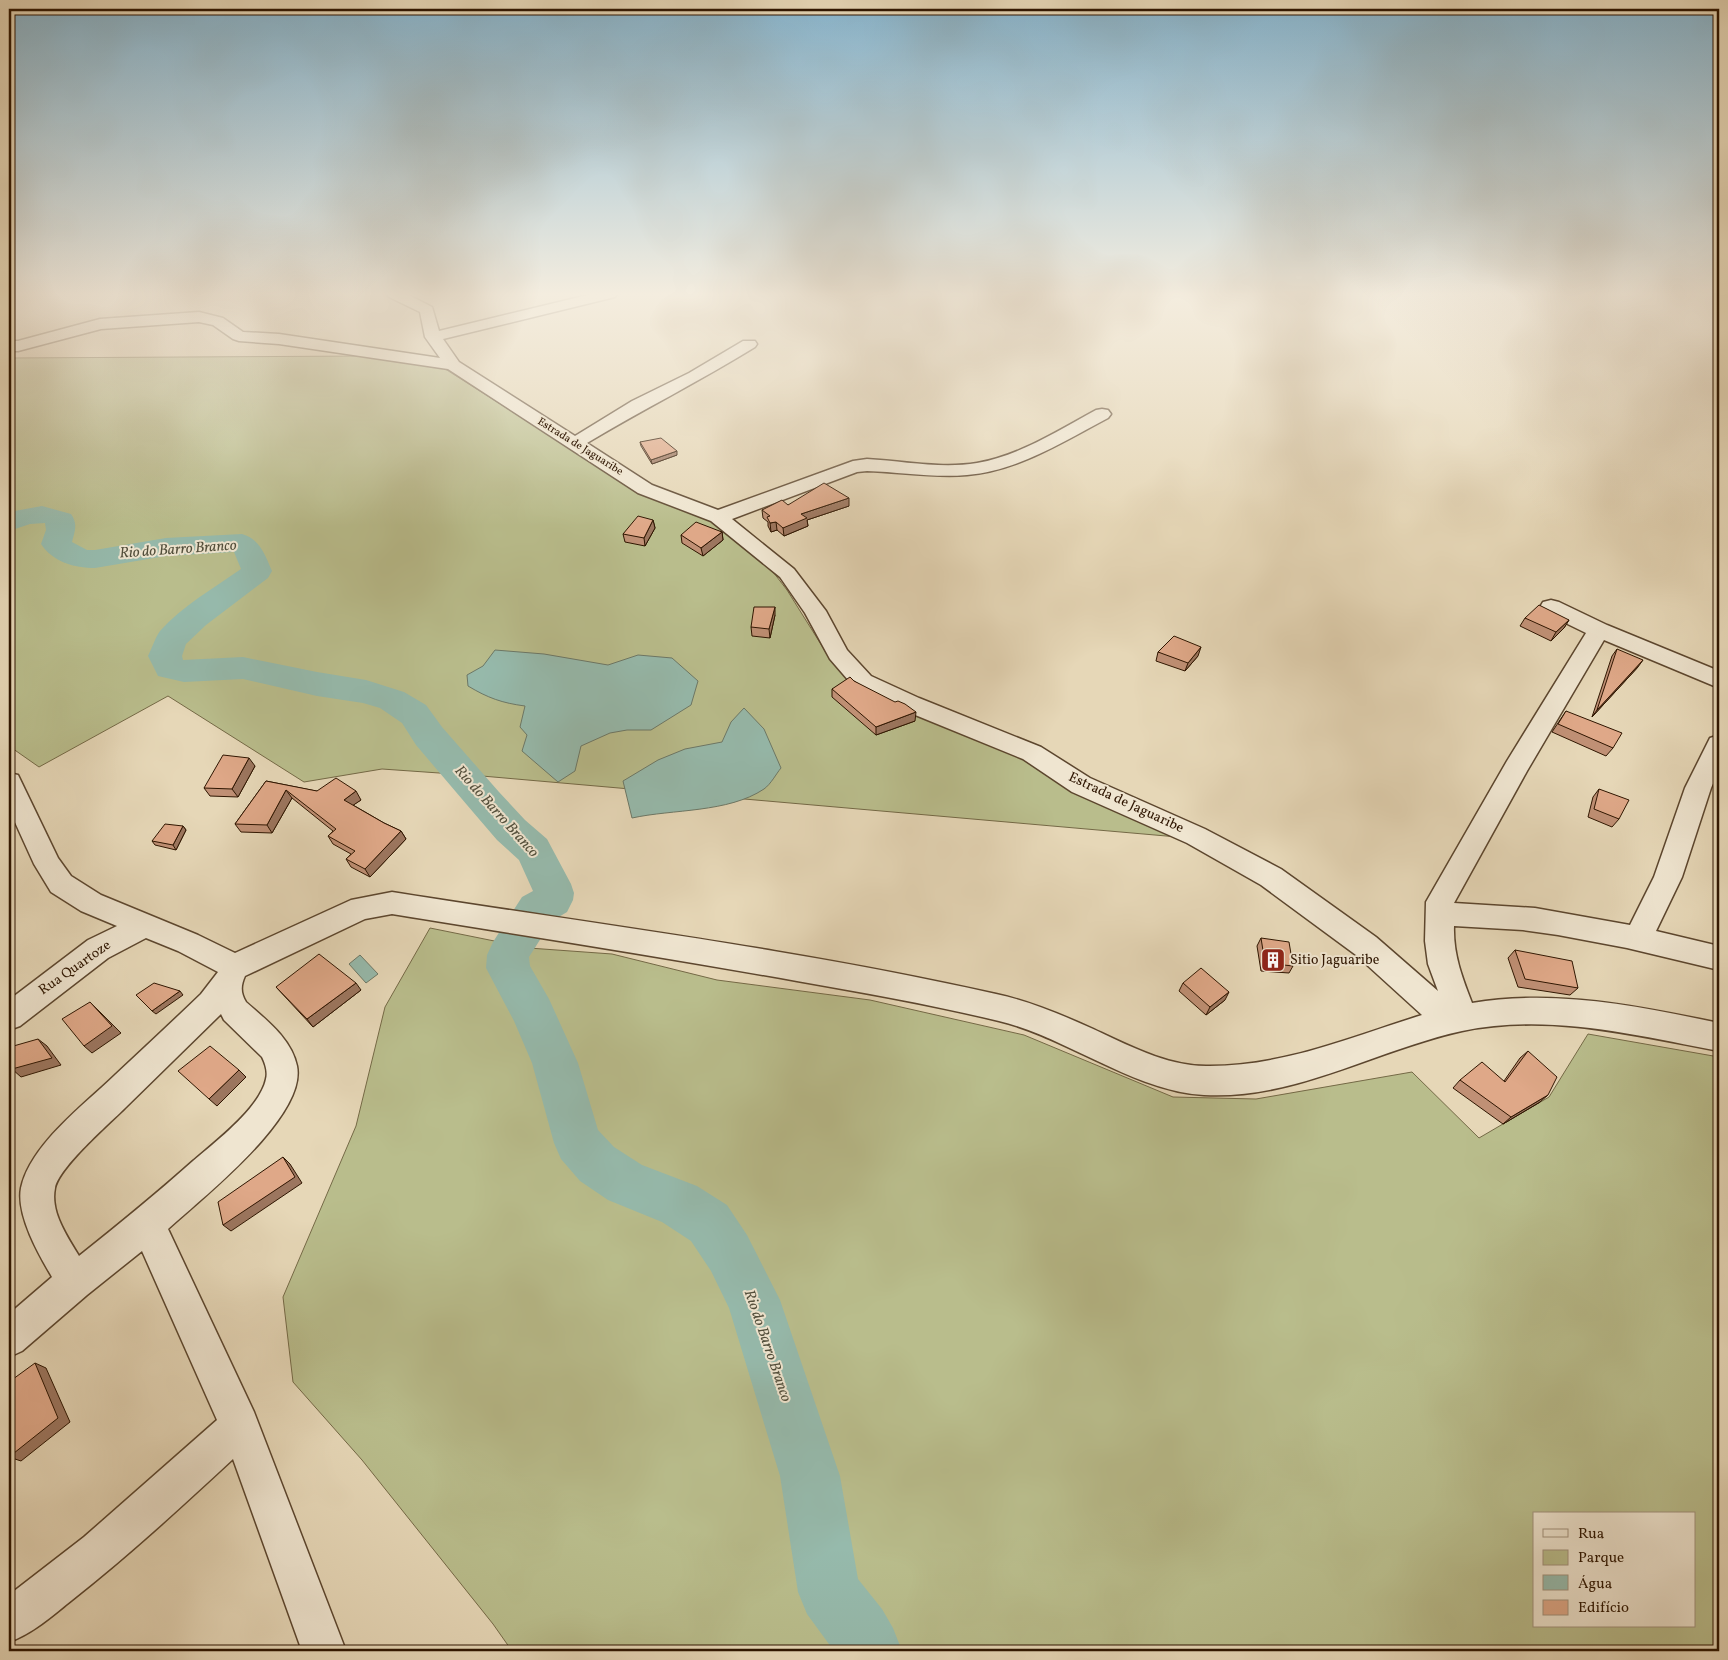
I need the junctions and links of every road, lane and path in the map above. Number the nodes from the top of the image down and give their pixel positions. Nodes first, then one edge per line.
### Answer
1 (464, 371) edge
2 (704, 371) edge
3 (1102, 414) dead end
4 (575, 443) junction
5 (718, 517) junction
6 (1551, 607) dead end
7 (1598, 630) junction
8 (1719, 680) edge
9 (1719, 744) edge
10 (9, 782) edge
11 (1439, 913) junction
12 (145, 925) junction
13 (1639, 938) junction
14 (1719, 958) edge
15 (231, 976) junction
16 (9, 1017) edge
17 (1456, 1019) junction
18 (1719, 1037) edge
19 (148, 1224) junction
20 (74, 1282) junction
21 (9, 1338) edge
22 (240, 1426) junction
23 (9, 1621) edge
24 (324, 1651) edge

1 - 4 street, Estrada de Jaguaribe
2 - 4 street
3 - 5 street
4 - 5 street, Estrada de Jaguaribe
5 - 17 street, Estrada de Jaguaribe
6 - 7 street
7 - 8 street
7 - 11 street
9 - 13 street
10 - 12 street
11 - 13 street
11 - 17 street
12 - 15 street
12 - 16 street, Rua Quartoze
13 - 14 street
15 - 17 street
15 - 19 street
15 - 20 street
17 - 18 street
19 - 20 street
19 - 22 street
20 - 21 street
22 - 23 street
22 - 24 street

